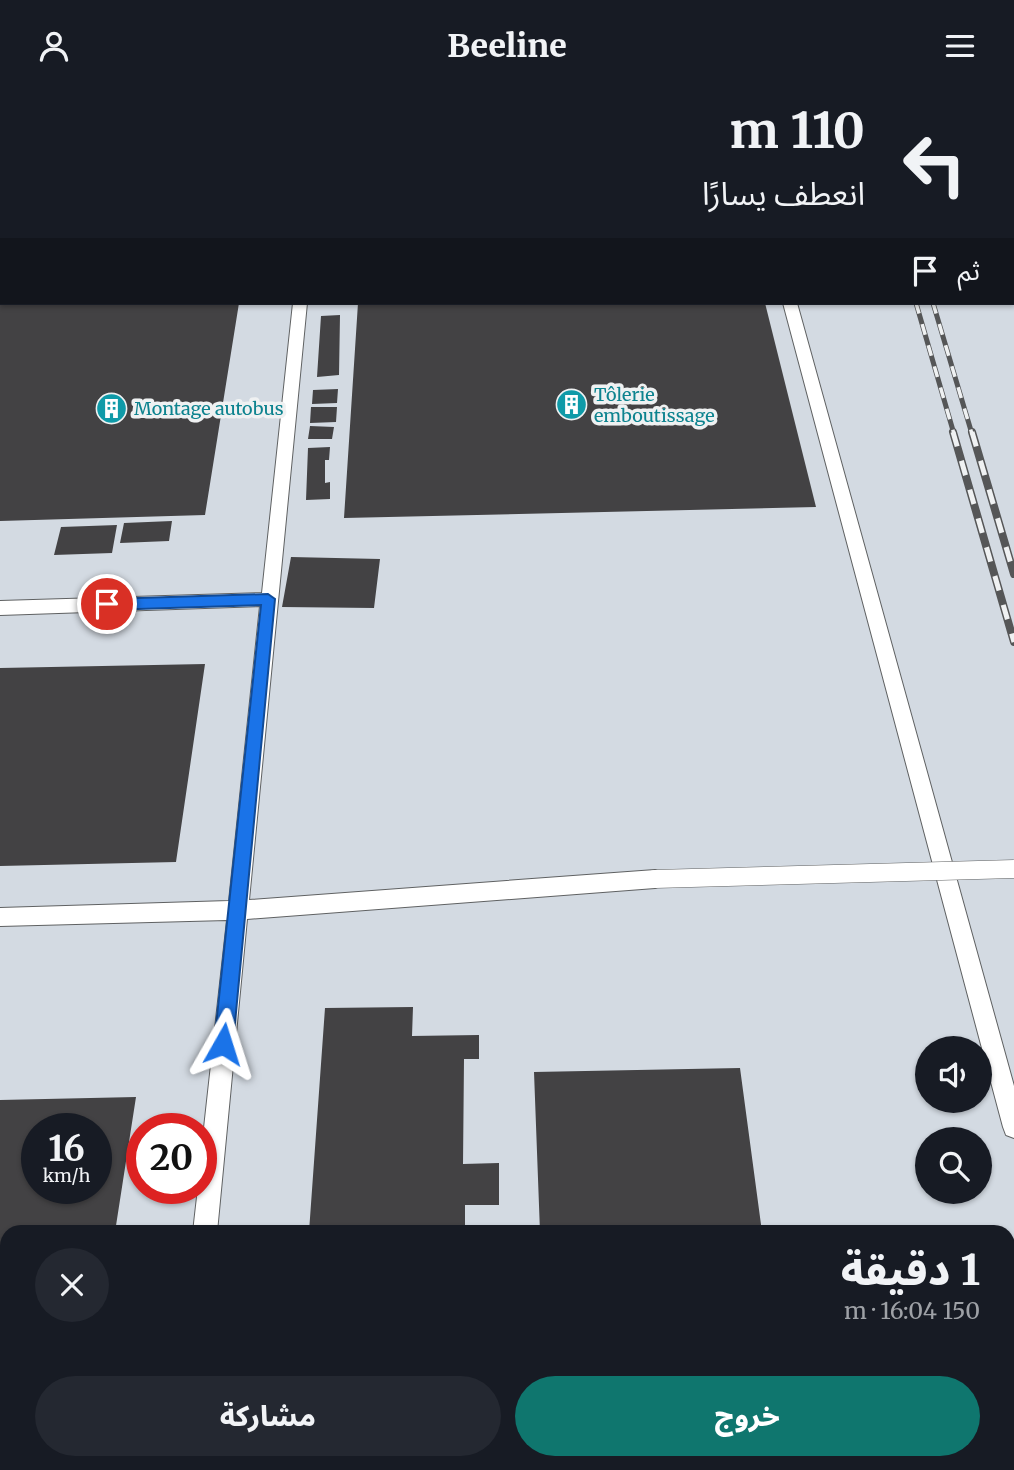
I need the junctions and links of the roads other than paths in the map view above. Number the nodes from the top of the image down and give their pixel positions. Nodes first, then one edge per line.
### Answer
1 (300, 305) edge
2 (791, 305) edge
3 (268, 599) junction
4 (0, 608) edge
5 (1014, 869) edge
6 (237, 910) junction
7 (0, 917) edge
8 (1014, 1126) edge
9 (206, 1225) edge

1 - 3 lane
2 - 8 lane
3 - 4 lane
3 - 6 lane
5 - 6 lane, bridge
6 - 7 lane
6 - 9 lane

